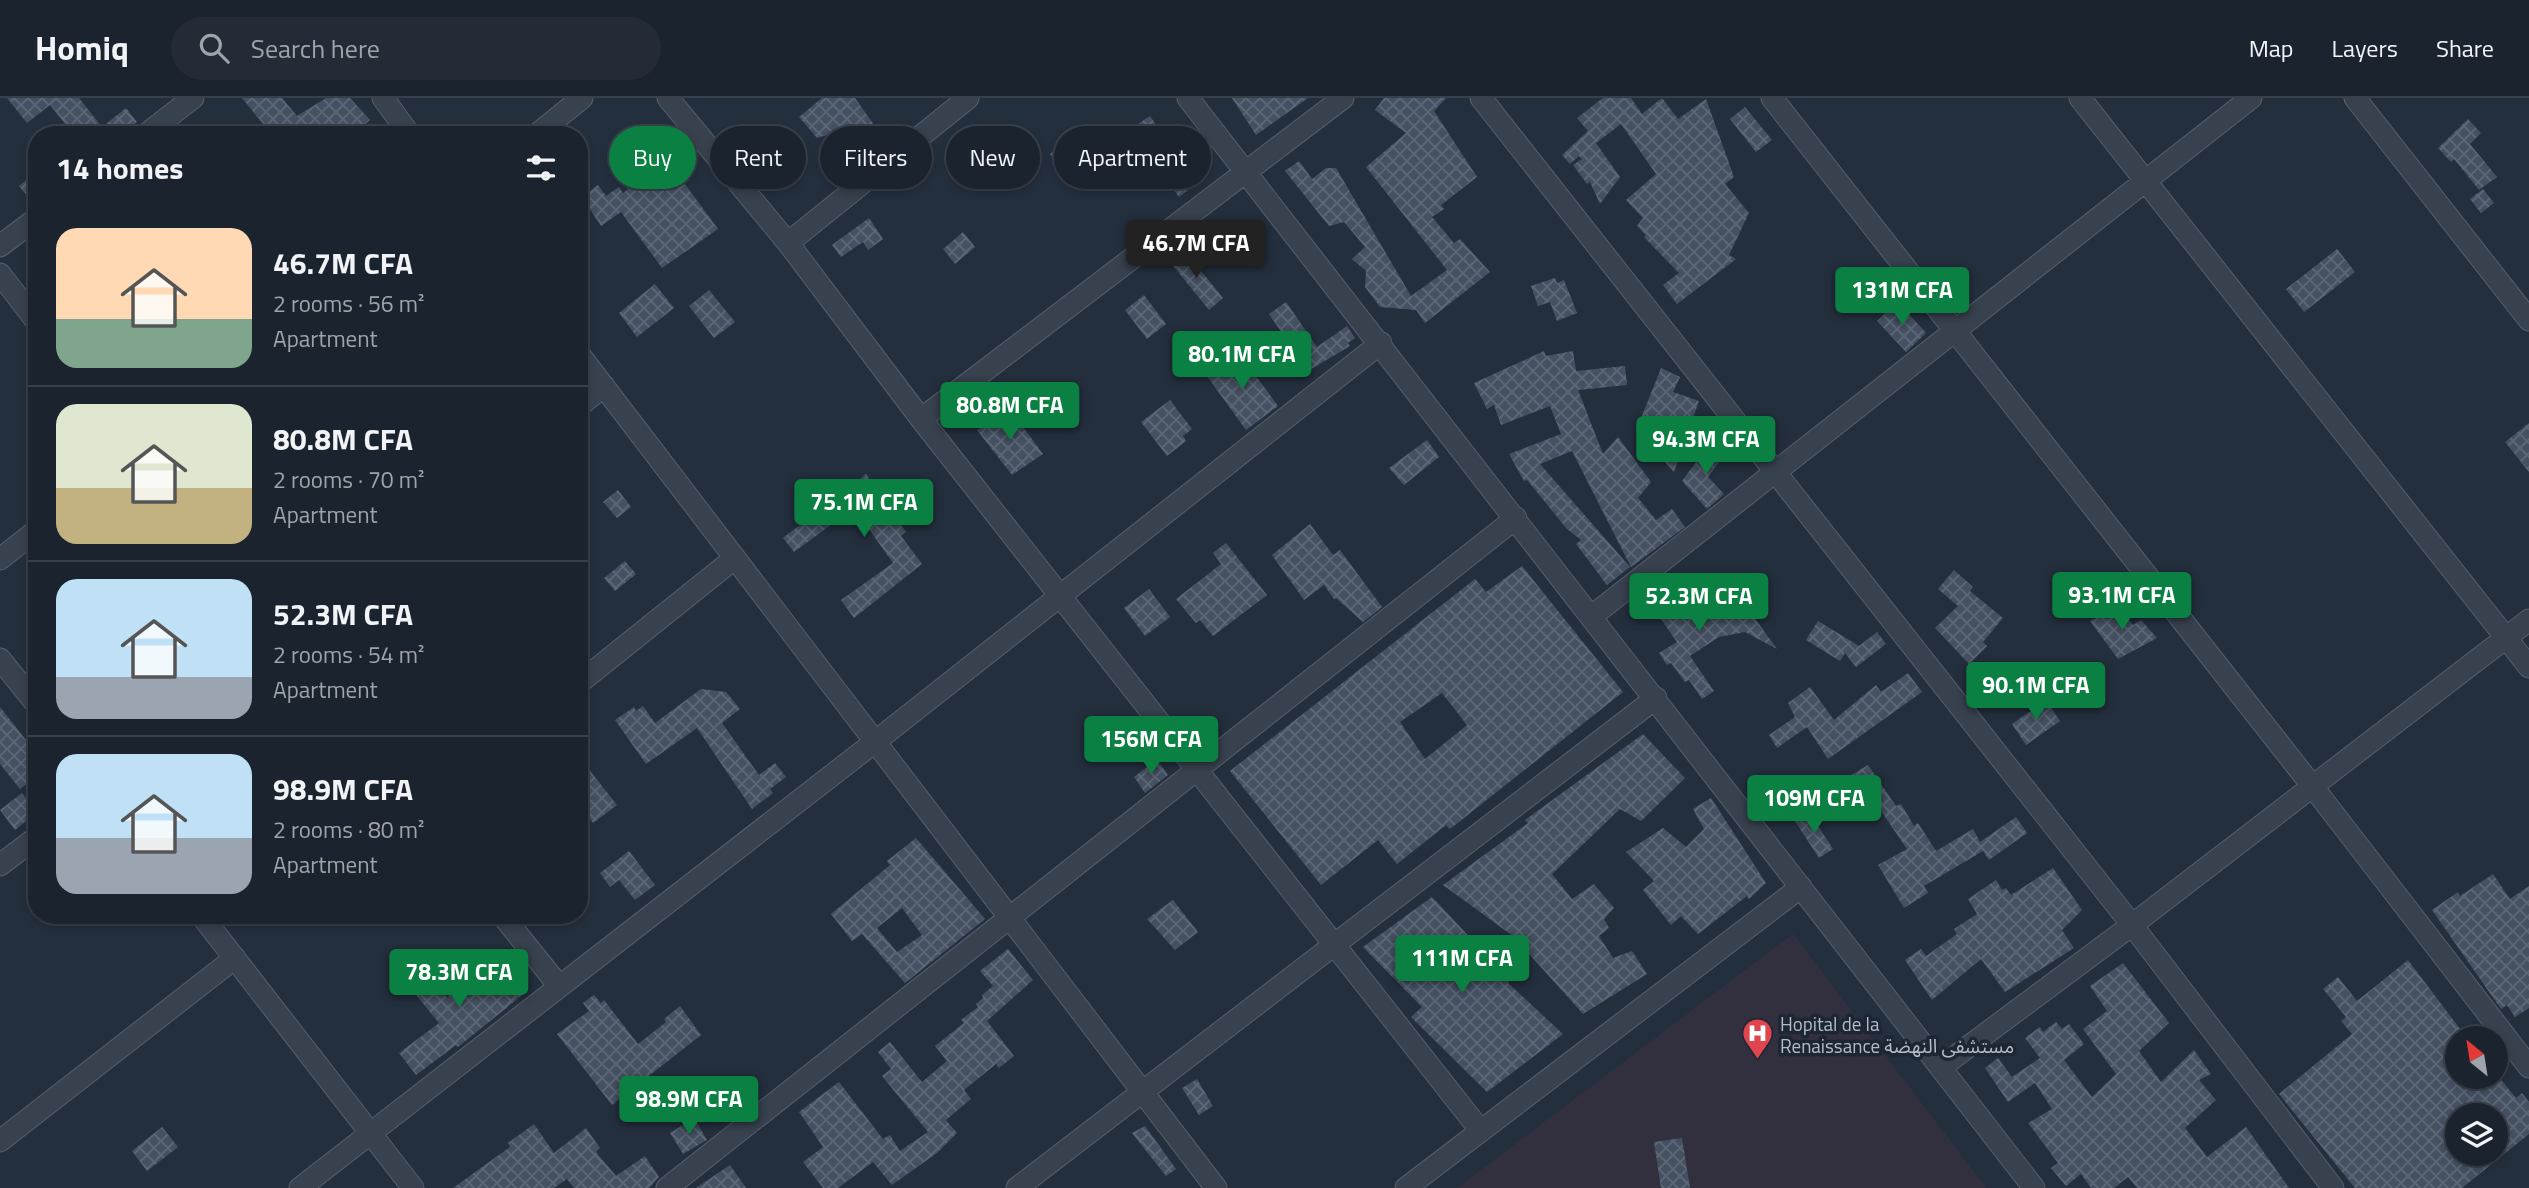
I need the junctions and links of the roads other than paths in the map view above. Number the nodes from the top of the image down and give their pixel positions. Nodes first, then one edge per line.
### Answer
1 (193, 98) edge
2 (383, 98) edge
3 (582, 98) edge
4 (668, 98) edge
5 (968, 98) edge
6 (1188, 98) edge
7 (1343, 98) edge
8 (1481, 98) edge
9 (1772, 98) edge
10 (2080, 98) edge
11 (2251, 98) edge
12 (2356, 98) edge
13 (157, 126) edge
14 (403, 126) edge
15 (547, 126) edge
16 (1247, 172) junction
17 (2144, 182) junction
18 (28, 225) edge
19 (788, 243) junction
20 (0, 246) edge
21 (0, 274) edge
22 (28, 310) edge
23 (2529, 320) edge
24 (1956, 330) junction
25 (1381, 343) junction
26 (588, 366) edge
27 (604, 386) junction
28 (588, 399) edge
29 (921, 419) junction
30 (1775, 473) junction
31 (1516, 518) junction
32 (28, 537) edge
33 (736, 558) junction
34 (0, 559) edge
35 (1062, 596) junction
36 (1592, 617) junction
37 (2529, 620) edge
38 (2506, 638) junction
39 (0, 659) edge
40 (2529, 667) edge
41 (588, 676) edge
42 (28, 694) edge
43 (1656, 698) junction
44 (876, 741) junction
45 (1198, 769) junction
46 (2313, 787) junction
47 (28, 843) edge
48 (0, 865) edge
49 (1801, 887) junction
50 (1009, 917) junction
51 (208, 924) edge
52 (509, 924) edge
53 (2132, 925) junction
54 (1334, 944) junction
55 (235, 958) junction
56 (559, 986) junction
57 (1941, 1067) junction
58 (2529, 1067) edge
59 (1142, 1091) junction
60 (1480, 1130) junction
61 (370, 1133) junction
62 (0, 1141) edge
63 (300, 1188) edge
64 (413, 1188) edge
65 (667, 1188) edge
66 (1017, 1188) edge
67 (1216, 1188) edge
68 (1406, 1188) edge
69 (2034, 1188) edge
70 (2333, 1188) edge

1 - 13 street
2 - 14 street
3 - 15 street
4 - 19 street
5 - 19 street
6 - 16 street
7 - 16 street
8 - 30 street
9 - 24 street
10 - 17 street
11 - 17 street
12 - 23 street
16 - 25 street
16 - 29 street
17 - 24 street
17 - 38 street
18 - 20 street
19 - 29 street
21 - 22 street
24 - 30 street
24 - 46 street
25 - 31 street
25 - 35 street
26 - 27 street
27 - 28 street
27 - 33 street
29 - 35 street
30 - 36 street
30 - 53 street
31 - 36 street
31 - 45 street
32 - 34 street
33 - 41 street
33 - 44 street
35 - 44 street
35 - 45 street
36 - 43 street
37 - 38 street
38 - 40 street
38 - 46 street
39 - 42 street
43 - 49 street
43 - 54 street
44 - 50 street
44 - 56 street
45 - 50 street
45 - 54 street
46 - 53 street
46 - 58 street
47 - 48 street
49 - 57 street
49 - 60 street
50 - 59 street
50 - 65 street
51 - 55 street
52 - 56 street
53 - 57 street
53 - 70 street
54 - 59 street
54 - 60 street
55 - 61 street
55 - 62 street
56 - 61 street
57 - 69 street
59 - 66 street
59 - 67 street
60 - 68 street
61 - 63 street
61 - 64 street

